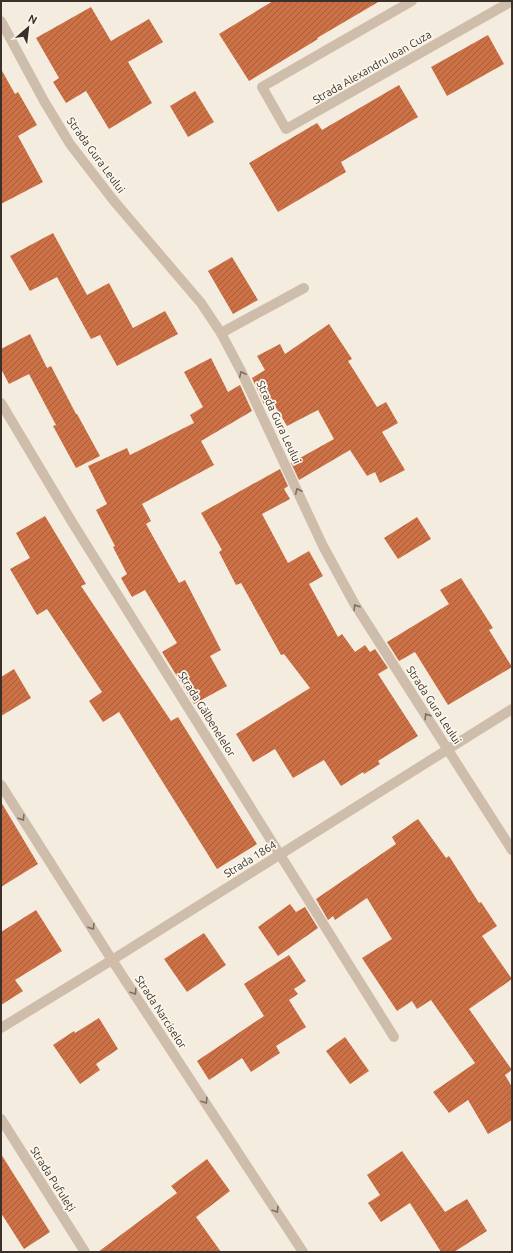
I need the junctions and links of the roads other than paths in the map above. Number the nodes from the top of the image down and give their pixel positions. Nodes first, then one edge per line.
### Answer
1 (412, 1) edge
2 (512, 1) edge
3 (1, 21) edge
4 (304, 288) dead end
5 (221, 332) junction
6 (1, 403) edge
7 (512, 709) edge
8 (448, 749) junction
9 (1, 785) edge
10 (512, 850) edge
11 (280, 854) junction
12 (112, 960) junction
13 (1, 1028) edge
14 (394, 1037) dead end
15 (1, 1119) edge
16 (85, 1252) edge
17 (303, 1252) edge

1 - 2 street, Strada Alexandru Ioan Cuza
3 - 5 street, Strada Gura Leului
4 - 5 street
8 -> 5 street, Strada Gura Leului
6 - 11 street, Strada Gălbenelelor
7 - 8 street, Strada 1864
8 - 10 street, Strada Gura Leului
8 - 11 street, Strada 1864
9 -> 12 street, Strada Narciselor
11 - 12 street, Strada 1864
11 - 14 street, Strada Gălbenelelor
12 - 13 street, Strada 1864
12 -> 17 street, Strada Narciselor
15 - 16 street, Strada Pufuleți

